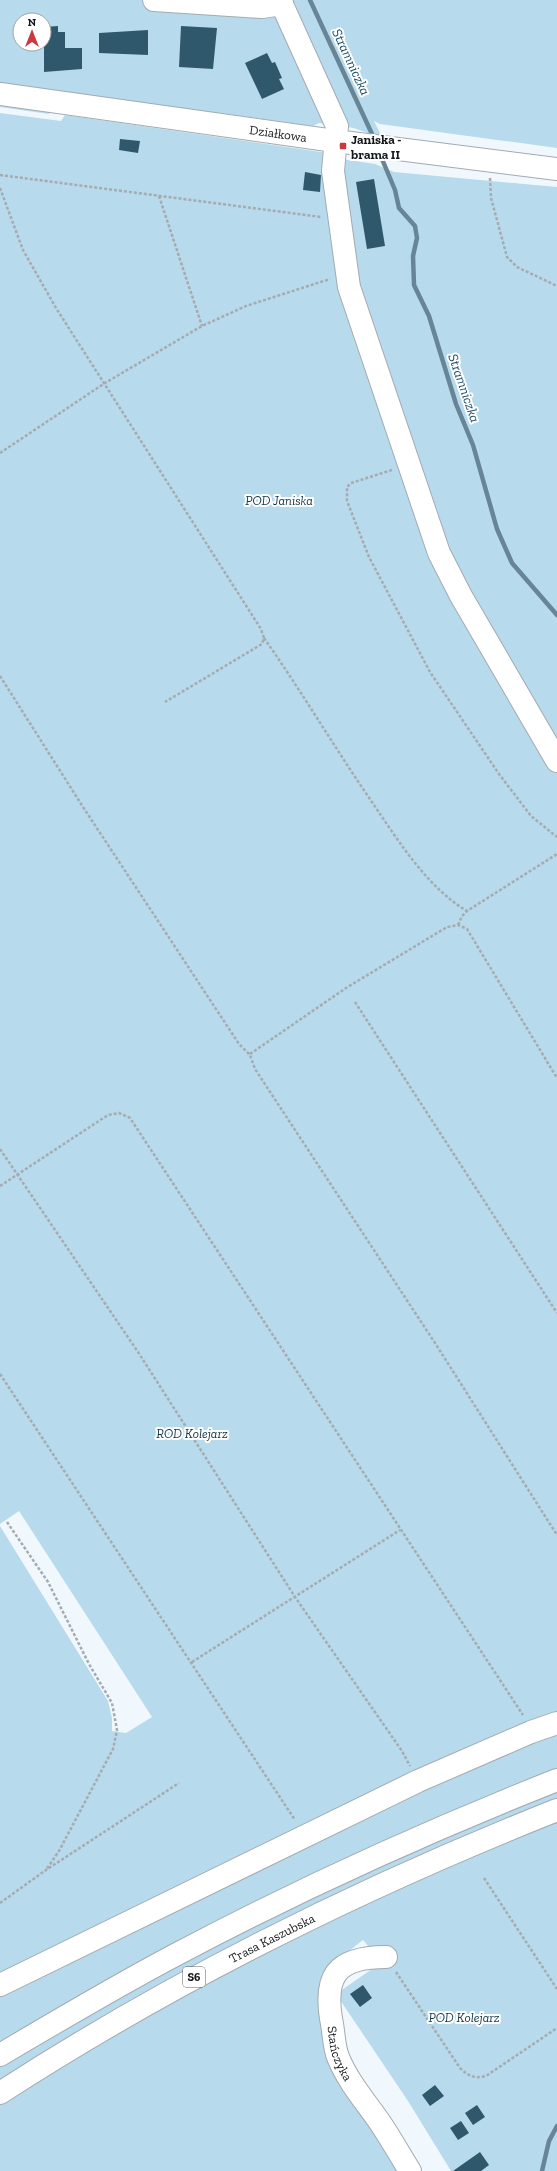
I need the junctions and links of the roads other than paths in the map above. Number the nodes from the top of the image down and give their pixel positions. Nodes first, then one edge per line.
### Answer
1 (154, 0) edge
2 (281, 2) edge
3 (0, 94) edge
4 (335, 141) junction
5 (557, 170) edge
6 (557, 762) edge
7 (557, 1723) edge
8 (557, 1780) edge
9 (557, 1810) edge
10 (386, 1957) road end
11 (0, 1985) edge
12 (0, 2055) edge
13 (0, 2093) edge
14 (410, 2171) edge

1 - 2 main road
2 - 4 main road
3 - 4 main road, Działkowa
4 - 5 main road, Działkowa
4 - 6 main road
7 - 11 main road
8 - 12 main road, Trasa Kaszubska / S6
9 - 13 main road, Trasa Kaszubska / S6
10 - 14 main road, Stańczyka

